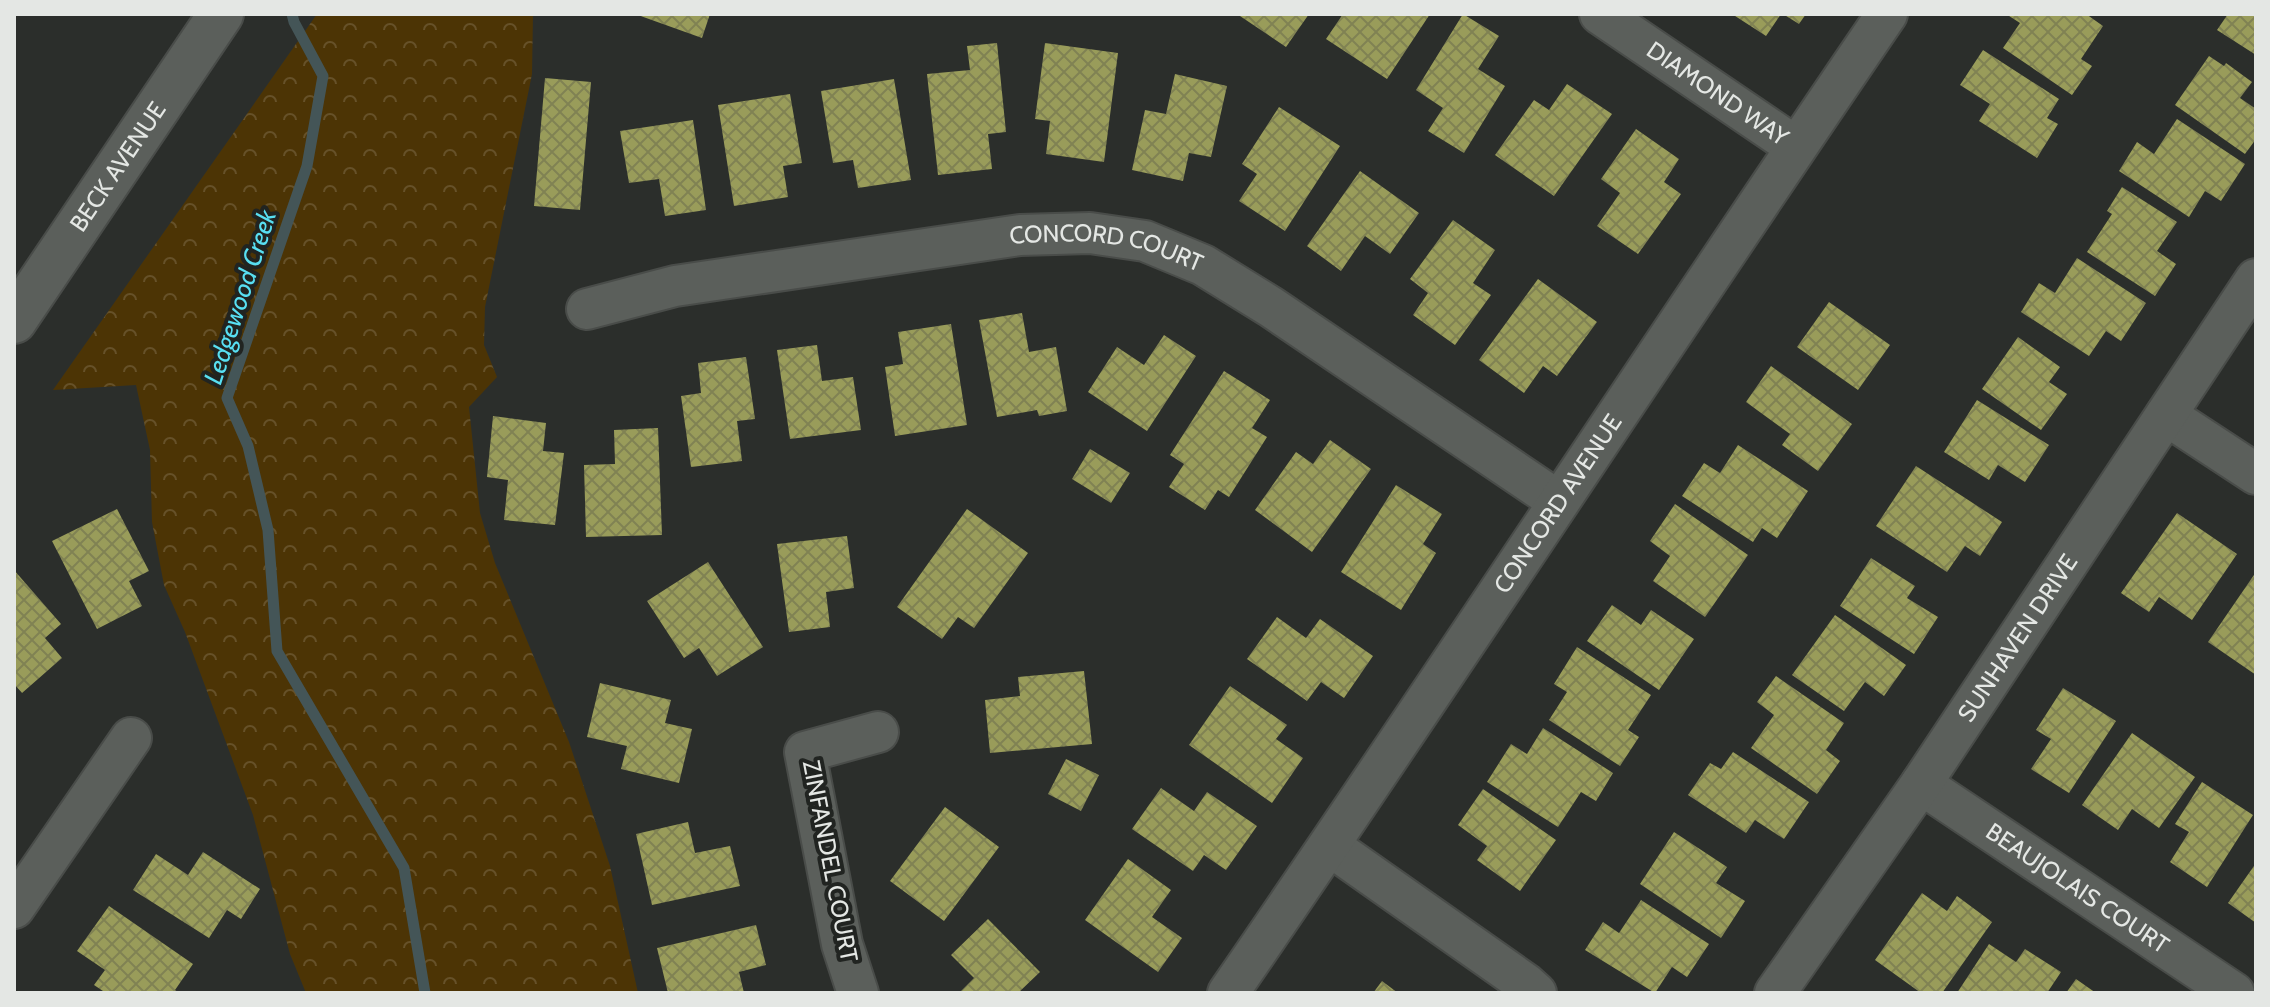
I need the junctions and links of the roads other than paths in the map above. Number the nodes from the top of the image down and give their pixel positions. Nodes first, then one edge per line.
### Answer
1 (221, 14) edge
2 (1600, 14) edge
3 (1887, 14) edge
4 (1796, 147) junction
5 (2256, 279) edge
6 (587, 309) dead end
7 (14, 321) edge
8 (2166, 415) junction
9 (2256, 474) edge
10 (1558, 501) junction
11 (878, 732) dead end
12 (131, 738) dead end
13 (1921, 784) junction
14 (1330, 846) junction
15 (14, 908) edge
16 (858, 993) edge
17 (1228, 993) edge
18 (1536, 993) edge
19 (1775, 993) edge
20 (2234, 993) edge

1 - 7 street, BECK AVENUE
2 - 4 street, DIAMOND WAY
3 - 4 street, CONCORD AVENUE
4 - 10 street, CONCORD AVENUE
5 - 8 street, SUNHAVEN DRIVE
6 - 10 street, CONCORD COURT
8 - 9 street
8 - 13 street, SUNHAVEN DRIVE
10 - 14 street, CONCORD AVENUE
11 - 16 street, ZINFANDEL COURT
12 - 15 street
13 - 19 street, SUNHAVEN DRIVE
13 - 20 street, BEAUJOLAIS COURT
14 - 17 street, CONCORD AVENUE
14 - 18 street

